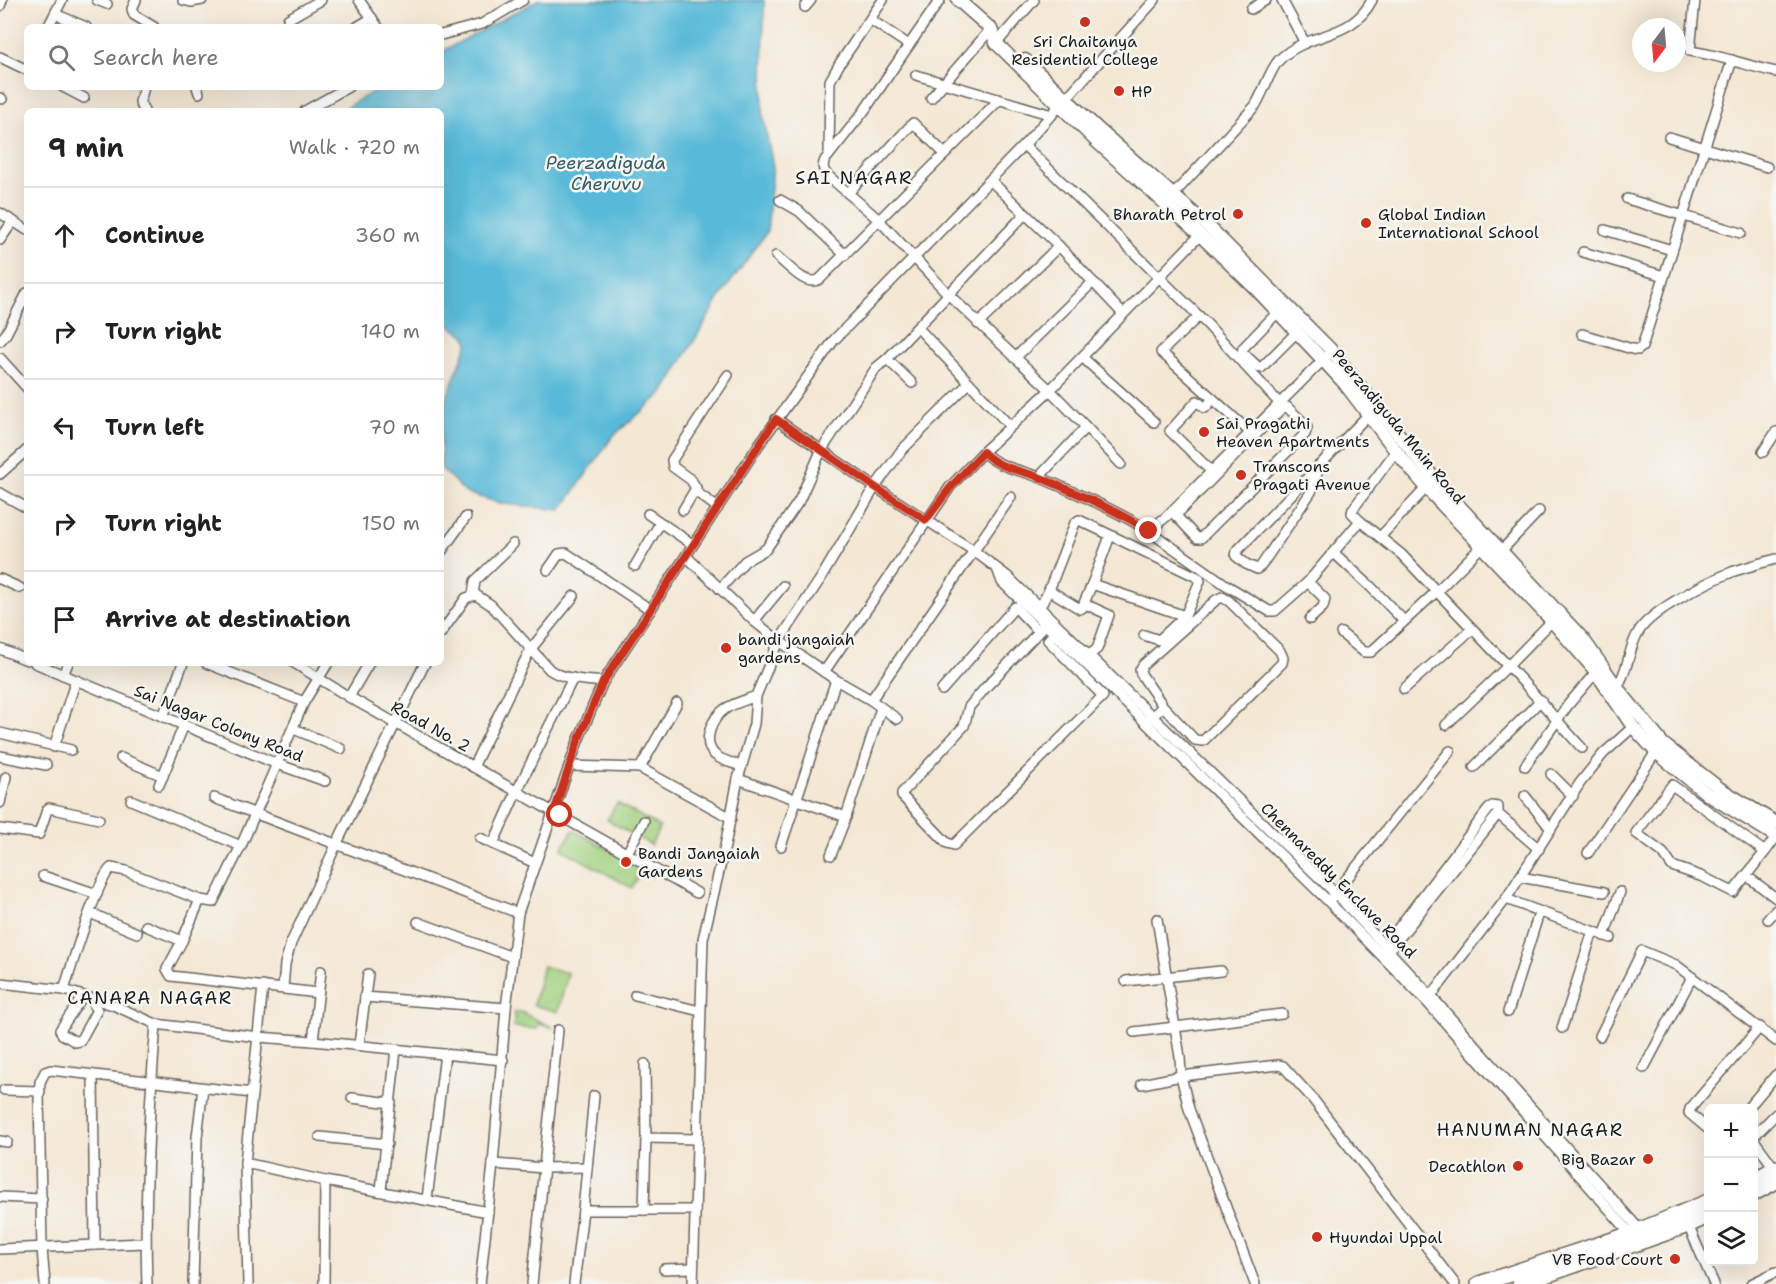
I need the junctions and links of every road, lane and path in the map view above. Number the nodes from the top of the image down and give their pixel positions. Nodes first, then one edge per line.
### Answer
1 (3, 0) edge
2 (62, 0) edge
3 (97, 0) edge
4 (135, 0) edge
5 (183, 0) edge
6 (202, 0) edge
7 (321, 0) edge
8 (359, 0) edge
9 (523, 0) edge
10 (883, 0) edge
11 (940, 0) edge
12 (958, 0) edge
13 (1034, 0) edge
14 (1155, 0) edge
15 (1266, 0) edge
16 (1282, 0) edge
17 (1372, 0) edge
18 (1695, 0) edge
19 (107, 4) dead end
20 (0, 6) edge
21 (1251, 9) dead end
22 (55, 14) junction
23 (372, 18) junction
24 (288, 20) dead end
25 (871, 20) junction
26 (50, 24) edge
27 (79, 24) edge
28 (149, 24) edge
29 (362, 24) edge
30 (376, 24) edge
31 (444, 34) edge
32 (995, 34) junction
33 (1305, 43) junction
34 (909, 45) junction
35 (0, 57) edge
36 (1732, 60) junction
37 (24, 68) edge
38 (1776, 72) edge
39 (916, 75) dead end
40 (943, 83) junction
41 (69, 90) edge
42 (143, 90) edge
43 (343, 90) edge
44 (84, 98) dead end
45 (931, 98) dead end
46 (999, 100) junction
47 (1059, 106) junction
48 (143, 108) edge
49 (310, 108) edge
50 (1669, 136) dead end
51 (1024, 146) junction
52 (1705, 148) junction
53 (945, 154) junction
54 (829, 156) junction
55 (1767, 167) dead end
56 (990, 180) junction
57 (1149, 181) junction
58 (848, 193) junction
59 (1173, 195) junction
60 (1627, 199) dead end
61 (780, 200) dead end
62 (0, 213) edge
63 (1025, 214) junction
64 (1683, 216) junction
65 (879, 220) junction
66 (13, 221) junction
67 (24, 228) edge
68 (1605, 230) dead end
69 (1741, 233) dead end
70 (1200, 235) junction
71 (0, 240) edge
72 (1059, 246) junction
73 (1672, 250) junction
74 (1583, 252) dead end
75 (845, 255) junction
76 (776, 256) dead end
77 (914, 257) junction
78 (1664, 276) junction
79 (1159, 278) junction
80 (1093, 282) junction
81 (949, 295) junction
82 (24, 299) edge
83 (1278, 312) junction
84 (1124, 314) junction
85 (1199, 316) junction
86 (978, 324) junction
87 (918, 328) junction
88 (1297, 332) junction
89 (1582, 334) dead end
90 (0, 341) edge
91 (1328, 355) junction
92 (1082, 357) junction
93 (0, 358) edge
94 (1015, 358) junction
95 (887, 359) junction
96 (728, 375) dead end
97 (912, 383) dead end
98 (968, 384) junction
99 (24, 385) edge
100 (1050, 390) junction
101 (1213, 399) junction
102 (1283, 405) junction
103 (1369, 414) junction
104 (776, 419) junction
105 (1154, 422) dead end
106 (1010, 426) junction
107 (1086, 427) junction
108 (1776, 432) edge
109 (1251, 433) junction
110 (821, 451) junction
111 (1396, 451) junction
112 (983, 452) junction
113 (1762, 452) dead end
114 (24, 453) edge
115 (1121, 464) dead end
116 (1318, 466) junction
117 (1212, 472) junction
118 (0, 474) edge
119 (1039, 477) junction
120 (875, 487) junction
121 (1426, 487) junction
122 (695, 491) junction
123 (0, 493) edge
124 (1011, 497) dead end
125 (24, 506) edge
126 (718, 508) junction
127 (683, 510) dead end
128 (1539, 511) dead end
129 (648, 514) dead end
130 (465, 517) dead end
131 (926, 520) junction
132 (1360, 521) junction
133 (660, 523) junction
134 (1149, 531) junction
135 (1110, 536) junction
136 (1381, 536) junction
137 (513, 544) dead end
138 (692, 544) junction
139 (1481, 547) junction
140 (444, 548) edge
141 (974, 551) junction
142 (1501, 551) junction
143 (1334, 553) junction
144 (687, 557) junction
145 (1776, 559) edge
146 (635, 566) dead end
147 (548, 570) dead end
148 (0, 579) edge
149 (1308, 582) junction
150 (1092, 584) junction
151 (783, 586) dead end
152 (20, 588) dead end
153 (720, 589) junction
154 (1049, 590) junction
155 (1437, 591) junction
156 (472, 595) junction
157 (574, 596) dead end
158 (1085, 604) junction
159 (651, 610) junction
160 (1038, 610) junction
161 (1185, 616) junction
162 (1310, 620) dead end
163 (754, 621) junction
164 (1049, 621) junction
165 (1404, 621) junction
166 (1552, 621) junction
167 (444, 629) edge
168 (1471, 630) junction
169 (1039, 632) junction
170 (1054, 633) junction
171 (1341, 633) dead end
172 (1144, 635) dead end
173 (779, 641) junction
174 (0, 649) edge
175 (530, 650) junction
176 (1089, 655) junction
177 (24, 659) edge
178 (42, 666) edge
179 (67, 666) edge
180 (182, 666) edge
181 (214, 666) edge
182 (299, 666) edge
183 (326, 666) edge
184 (367, 666) edge
185 (424, 666) edge
186 (1508, 666) junction
187 (824, 672) junction
188 (1596, 672) junction
189 (63, 675) junction
190 (573, 678) junction
191 (320, 679) junction
192 (76, 680) junction
193 (836, 680) junction
194 (603, 682) junction
195 (1118, 688) junction
196 (1404, 689) dead end
197 (942, 690) dead end
198 (1616, 691) junction
199 (756, 696) junction
200 (349, 697) junction
201 (871, 700) junction
202 (1541, 700) junction
203 (304, 702) junction
204 (677, 703) dead end
205 (1163, 705) junction
206 (881, 708) junction
207 (162, 717) junction
208 (897, 719) dead end
209 (1150, 720) junction
210 (1558, 722) junction
211 (396, 723) junction
212 (184, 725) junction
213 (1446, 725) dead end
214 (1633, 727) junction
215 (294, 729) junction
216 (0, 733) edge
217 (54, 747) junction
218 (1582, 748) dead end
219 (341, 749) dead end
220 (71, 750) dead end
221 (1450, 752) dead end
222 (1656, 753) junction
223 (0, 756) edge
224 (121, 758) dead end
225 (277, 764) junction
226 (46, 765) dead end
227 (570, 766) junction
228 (741, 766) junction
229 (1525, 766) dead end
230 (473, 767) junction
231 (1474, 767) dead end
232 (640, 768) junction
233 (1551, 774) dead end
234 (163, 776) junction
235 (6, 777) dead end
236 (738, 778) junction
237 (325, 781) dead end
238 (159, 785) dead end
239 (517, 791) junction
240 (1525, 796) dead end
241 (1573, 796) junction
242 (214, 798) dead end
243 (795, 798) junction
244 (131, 800) dead end
245 (0, 803) edge
246 (554, 812) junction
247 (255, 814) junction
248 (846, 817) junction
249 (730, 818) junction
250 (99, 819) dead end
251 (644, 821) dead end
252 (1776, 823) edge
253 (0, 829) edge
254 (1551, 829) junction
255 (1776, 837) edge
256 (480, 838) dead end
257 (337, 843) junction
258 (493, 844) junction
259 (242, 846) junction
260 (781, 846) dead end
261 (1539, 849) junction
262 (1765, 852) junction
263 (627, 853) junction
264 (1588, 853) dead end
265 (831, 855) dead end
266 (535, 863) junction
267 (44, 876) dead end
268 (1520, 877) junction
269 (1752, 880) dead end
270 (1604, 892) dead end
271 (1620, 892) dead end
272 (697, 893) dead end
273 (97, 894) junction
274 (1331, 897) junction
275 (1776, 898) edge
276 (1506, 899) junction
277 (200, 900) junction
278 (1776, 910) edge
279 (90, 913) junction
280 (518, 913) junction
281 (1539, 913) junction
282 (1157, 919) dead end
283 (1768, 919) dead end
284 (418, 922) dead end
285 (146, 926) dead end
286 (1593, 931) junction
287 (137, 933) dead end
288 (182, 941) junction
289 (1384, 952) junction
290 (513, 957) junction
291 (321, 971) dead end
292 (1221, 971) dead end
293 (368, 974) dead end
294 (1167, 976) junction
295 (1692, 977) junction
296 (1126, 981) dead end
297 (0, 982) edge
298 (263, 987) junction
299 (283, 988) junction
300 (64, 990) junction
301 (318, 993) junction
302 (635, 995) dead end
303 (83, 996) junction
304 (365, 997) junction
305 (95, 999) junction
306 (1429, 999) junction
307 (506, 1008) junction
308 (700, 1011) junction
309 (1508, 1012) dead end
310 (1282, 1014) dead end
311 (156, 1024) junction
312 (1175, 1026) junction
313 (1760, 1027) junction
314 (1562, 1028) dead end
315 (558, 1029) dead end
316 (1134, 1032) dead end
317 (1600, 1036) dead end
318 (258, 1037) junction
319 (313, 1041) junction
320 (1776, 1041) edge
321 (359, 1045) junction
322 (396, 1049) junction
323 (445, 1054) junction
324 (503, 1060) junction
325 (645, 1064) dead end
326 (1644, 1068) dead end
327 (93, 1075) junction
328 (1776, 1075) edge
329 (1181, 1076) junction
330 (151, 1081) junction
331 (1142, 1084) dead end
332 (203, 1088) junction
333 (4, 1090) dead end
334 (39, 1091) junction
335 (252, 1093) junction
336 (594, 1096) dead end
337 (352, 1098) dead end
338 (392, 1103) junction
339 (1751, 1104) edge
340 (1776, 1114) edge
341 (1704, 1126) edge
342 (1758, 1132) edge
343 (320, 1137) dead end
344 (646, 1138) junction
345 (697, 1139) junction
346 (387, 1144) junction
347 (1758, 1147) edge
348 (244, 1163) junction
349 (493, 1164) junction
350 (587, 1167) junction
351 (544, 1168) junction
352 (1774, 1174) edge
353 (1758, 1179) edge
354 (325, 1181) junction
355 (1758, 1189) edge
356 (381, 1190) junction
357 (0, 1197) edge
358 (42, 1199) junction
359 (428, 1199) junction
360 (1704, 1204) edge
361 (583, 1210) junction
362 (644, 1210) junction
363 (696, 1210) junction
364 (488, 1212) junction
365 (1704, 1218) edge
366 (1688, 1226) junction
367 (1635, 1232) junction
368 (145, 1243) junction
369 (95, 1245) junction
370 (42, 1249) junction
371 (0, 1250) edge
372 (693, 1268) junction
373 (664, 1269) dead end
374 (1776, 1272) edge
375 (1554, 1279) edge
376 (1767, 1281) edge
377 (45, 1284) edge
378 (147, 1284) edge
379 (193, 1284) edge
380 (248, 1284) edge
381 (324, 1284) edge
382 (480, 1284) edge
383 (532, 1284) edge
384 (574, 1284) edge
385 (693, 1284) edge
386 (1255, 1284) edge
387 (1455, 1284) edge
388 (1479, 1284) edge
389 (1520, 1284) edge
390 (1714, 1284) edge
391 (1751, 1284) edge

1 - 20 street
2 - 22 street
3 - 19 street
4 - 28 street
5 - 6 street
7 - 24 street
8 - 23 street
9 - 31 street
10 - 25 street
11 - 34 street
12 - 32 street, Peerzadiguda Main Road
13 - 32 street
14 - 47 street
15 - 21 street
16 - 33 street
17 - 33 street
18 - 36 street
22 - 26 street
22 - 27 street
23 - 29 street
23 - 30 street
25 - 34 street
25 - 54 street
32 - 40 street
32 - 47 street, Peerzadiguda Main Road
33 - 59 street
34 - 54 street
35 - 37 street
36 - 38 street
36 - 52 street
39 - 40 street
40 - 45 street
40 - 46 street
41 - 44 street
42 - 48 street
43 - 49 street
46 - 47 street
46 - 53 street
47 - 51 street
47 - 57 street, Peerzadiguda Main Road
50 - 52 street
51 - 56 street
51 - 79 street
52 - 55 street
52 - 64 street
53 - 58 street
53 - 65 street
54 - 58 street
56 - 63 street
56 - 77 street
57 - 59 street, Peerzadiguda Main Road
57 - 70 street, Peerzadiguda Main Road
58 - 65 street
59 - 91 street, Peerzadiguda Main Road
60 - 64 street
61 - 75 street
62 - 66 street
63 - 72 street
63 - 81 street
64 - 69 street
64 - 73 street
65 - 75 street
65 - 77 street
66 - 67 street
66 - 71 street
68 - 73 street
70 - 79 street
70 - 83 street, Peerzadiguda Main Road
72 - 80 street
72 - 86 street
73 - 78 street
74 - 78 street
75 - 76 street
77 - 81 street
77 - 104 street
78 - 89 street
79 - 84 street
79 - 85 street
80 - 84 street
80 - 94 street
81 - 86 street
81 - 87 street
82 - 90 street
83 - 88 street, Peerzadiguda Main Road
83 - 88 street
84 - 92 street
85 - 101 street
85 - 102 street
86 - 94 street
87 - 95 street
87 - 98 street
88 - 91 street, Peerzadiguda Main Road
91 - 102 street
91 - 103 street, Peerzadiguda Main Road
91 - 142 street, Peerzadiguda Main Road
92 - 100 street
92 - 105 street
93 - 99 street
94 - 100 street
95 - 97 street
95 - 110 street
96 - 122 street
98 - 106 street
98 - 120 street
100 - 106 street
100 - 107 street
101 - 109 street
101 - 117 street
102 - 102 street
102 - 109 street
103 - 111 street, Peerzadiguda Main Road
103 - 116 street
104 - 110 street, Chennareddy Enclave Road
104 - 126 street
106 - 112 street
107 - 115 street
107 - 119 street
108 - 113 street
109 - 117 street
110 - 120 street, Chennareddy Enclave Road
110 - 153 street
111 - 121 street, Peerzadiguda Main Road
111 - 132 street
112 - 119 street
112 - 131 street
114 - 118 street
116 - 116 street
117 - 134 street
119 - 134 street
120 - 131 street, Chennareddy Enclave Road
120 - 173 street
121 - 136 street
121 - 139 street, Peerzadiguda Main Road
122 - 126 street
122 - 127 street
123 - 125 street
124 - 141 street
126 - 138 street
128 - 142 street
129 - 133 street
130 - 140 street
131 - 141 street, Chennareddy Enclave Road
131 - 187 street
132 - 136 street
132 - 143 street
133 - 138 street
133 - 146 street
134 - 149 street
135 - 150 street
135 - 154 street
135 - 161 street
136 - 155 street
137 - 156 street
138 - 144 street
139 - 155 street
139 - 166 street, Peerzadiguda Main Road
141 - 160 street, Chennareddy Enclave Road
141 - 201 street
142 - 198 street, Peerzadiguda Main Road
143 - 149 street
143 - 165 street
144 - 153 street
144 - 159 street
145 - 198 street
147 - 159 street
148 - 152 street
149 - 162 street
150 - 158 street
150 - 161 street
151 - 163 street
153 - 163 street
154 - 158 street
154 - 160 street
155 - 165 street
155 - 168 street
156 - 167 street
156 - 175 street
157 - 175 street
158 - 176 street
159 - 194 street
160 - 164 street, Chennareddy Enclave Road
161 - 172 street
163 - 173 street
164 - 169 street
164 - 170 street, Chennareddy Enclave Road
165 - 171 street
166 - 186 street
166 - 188 street, Peerzadiguda Main Road
168 - 186 street
168 - 196 street
169 - 170 street
169 - 197 street
170 - 176 street, Chennareddy Enclave Road
170 - 195 street, Chennareddy Enclave Road
173 - 187 street
173 - 199 street
174 - 177 street
175 - 190 street
175 - 230 street
176 - 195 street, Chennareddy Enclave Road
178 - 189 street, Sai Nagar Colony Road
179 - 189 street
180 - 207 street
181 - 203 street
182 - 191 street, Road No. 2
183 - 191 street
184 - 200 street
185 - 211 street
186 - 202 street
186 - 213 street
187 - 193 street
188 - 198 street, Peerzadiguda Main Road
188 - 210 street
189 - 192 street, Sai Nagar Colony Road
190 - 194 street
190 - 239 street
191 - 200 street, Road No. 2
191 - 203 street
192 - 207 street, Sai Nagar Colony Road
192 - 217 street
193 - 201 street
193 - 243 street
194 - 227 street
195 - 209 street, Chennareddy Enclave Road
198 - 214 street, Peerzadiguda Main Road
198 - 252 street, Peerzadiguda Main Road
199 - 228 street
199 - 228 street
200 - 211 street, Road No. 2
201 - 206 street
202 - 210 street
202 - 231 street
203 - 215 street
204 - 232 street
205 - 205 street
205 - 209 street
206 - 208 street
206 - 248 street
207 - 212 street, Sai Nagar Colony Road
209 - 274 street, Chennareddy Enclave Road
210 - 218 street
210 - 229 street
211 - 230 street, Road No. 2
211 - 257 street
212 - 225 street, Sai Nagar Colony Road
212 - 234 street
214 - 222 street, Peerzadiguda Main Road
214 - 241 street
215 - 219 street
215 - 225 street
216 - 217 street
217 - 220 street
221 - 274 street
222 - 255 street, Peerzadiguda Main Road
222 - 264 street
223 - 226 street
224 - 234 street
225 - 237 street, Sai Nagar Colony Road
225 - 247 street
227 - 232 street
227 - 246 street
228 - 236 street
230 - 239 street, Road No. 2
232 - 249 street
233 - 241 street
234 - 238 street
235 - 245 street
236 - 243 street
236 - 249 street
239 - 246 street, Road No. 2
239 - 258 street
240 - 254 street
241 - 254 street
242 - 247 street
243 - 248 street
243 - 260 street
244 - 259 street
246 - 263 street, Road No. 2
246 - 266 street
247 - 257 street
247 - 259 street
248 - 265 street
249 - 308 street
250 - 253 street
251 - 263 street
254 - 261 street
255 - 262 street
256 - 258 street
257 - 280 street
257 - 299 street
258 - 266 street
259 - 277 street
261 - 268 street
261 - 289 street
262 - 262 street
263 - 272 street, Road No. 2
266 - 280 street
267 - 273 street
268 - 270 street
268 - 276 street
269 - 275 street
271 - 286 street
273 - 277 street
273 - 279 street
274 - 289 street, Chennareddy Enclave Road
276 - 281 street
276 - 306 street
277 - 288 street
278 - 283 street
279 - 287 street
279 - 300 street
280 - 290 street
281 - 286 street
281 - 309 street
282 - 294 street
284 - 290 street
285 - 288 street
286 - 314 street
288 - 298 street
289 - 306 street, Chennareddy Enclave Road
290 - 307 street
291 - 301 street
292 - 294 street
293 - 304 street
294 - 296 street
294 - 312 street
295 - 313 street
295 - 317 street
295 - 326 street
297 - 300 street
298 - 299 street
298 - 318 street
299 - 301 street
300 - 303 street
301 - 319 street
302 - 308 street
303 - 305 street
303 - 305 street
304 - 307 street
304 - 321 street
305 - 311 street
306 - 367 street, Chennareddy Enclave Road
307 - 324 street
308 - 345 street
310 - 312 street
311 - 318 street
311 - 330 street
312 - 316 street
312 - 329 street
313 - 320 street
313 - 341 street
315 - 351 street
318 - 319 street
318 - 335 street
319 - 321 street
321 - 322 street
322 - 323 street
322 - 338 street
323 - 324 street
323 - 359 street
324 - 349 street
325 - 344 street
327 - 330 street
327 - 334 street
327 - 369 street
328 - 339 street
329 - 331 street
329 - 386 street
329 - 387 street
330 - 332 street
330 - 368 street
332 - 335 street
332 - 379 street
333 - 334 street
334 - 358 street
335 - 348 street
336 - 350 street
337 - 338 street
338 - 346 street
340 - 342 street
343 - 346 street
344 - 345 street
344 - 362 street
345 - 363 street
346 - 356 street
347 - 352 street
348 - 354 street
348 - 380 street
349 - 351 street
349 - 364 street
350 - 351 street
350 - 361 street
351 - 383 street
352 - 353 highway
352 - 355 highway
354 - 356 street
354 - 381 street
356 - 359 street
357 - 358 street
358 - 370 street
359 - 364 street
360 - 367 highway
361 - 362 street
361 - 384 street
362 - 363 street
363 - 372 street
364 - 382 street
365 - 366 highway
366 - 375 highway
366 - 390 street
367 - 388 highway
368 - 369 street
368 - 378 street
369 - 370 street
370 - 371 street
370 - 377 street
372 - 373 street
372 - 385 street
374 - 376 street
375 - 389 highway
376 - 391 street

